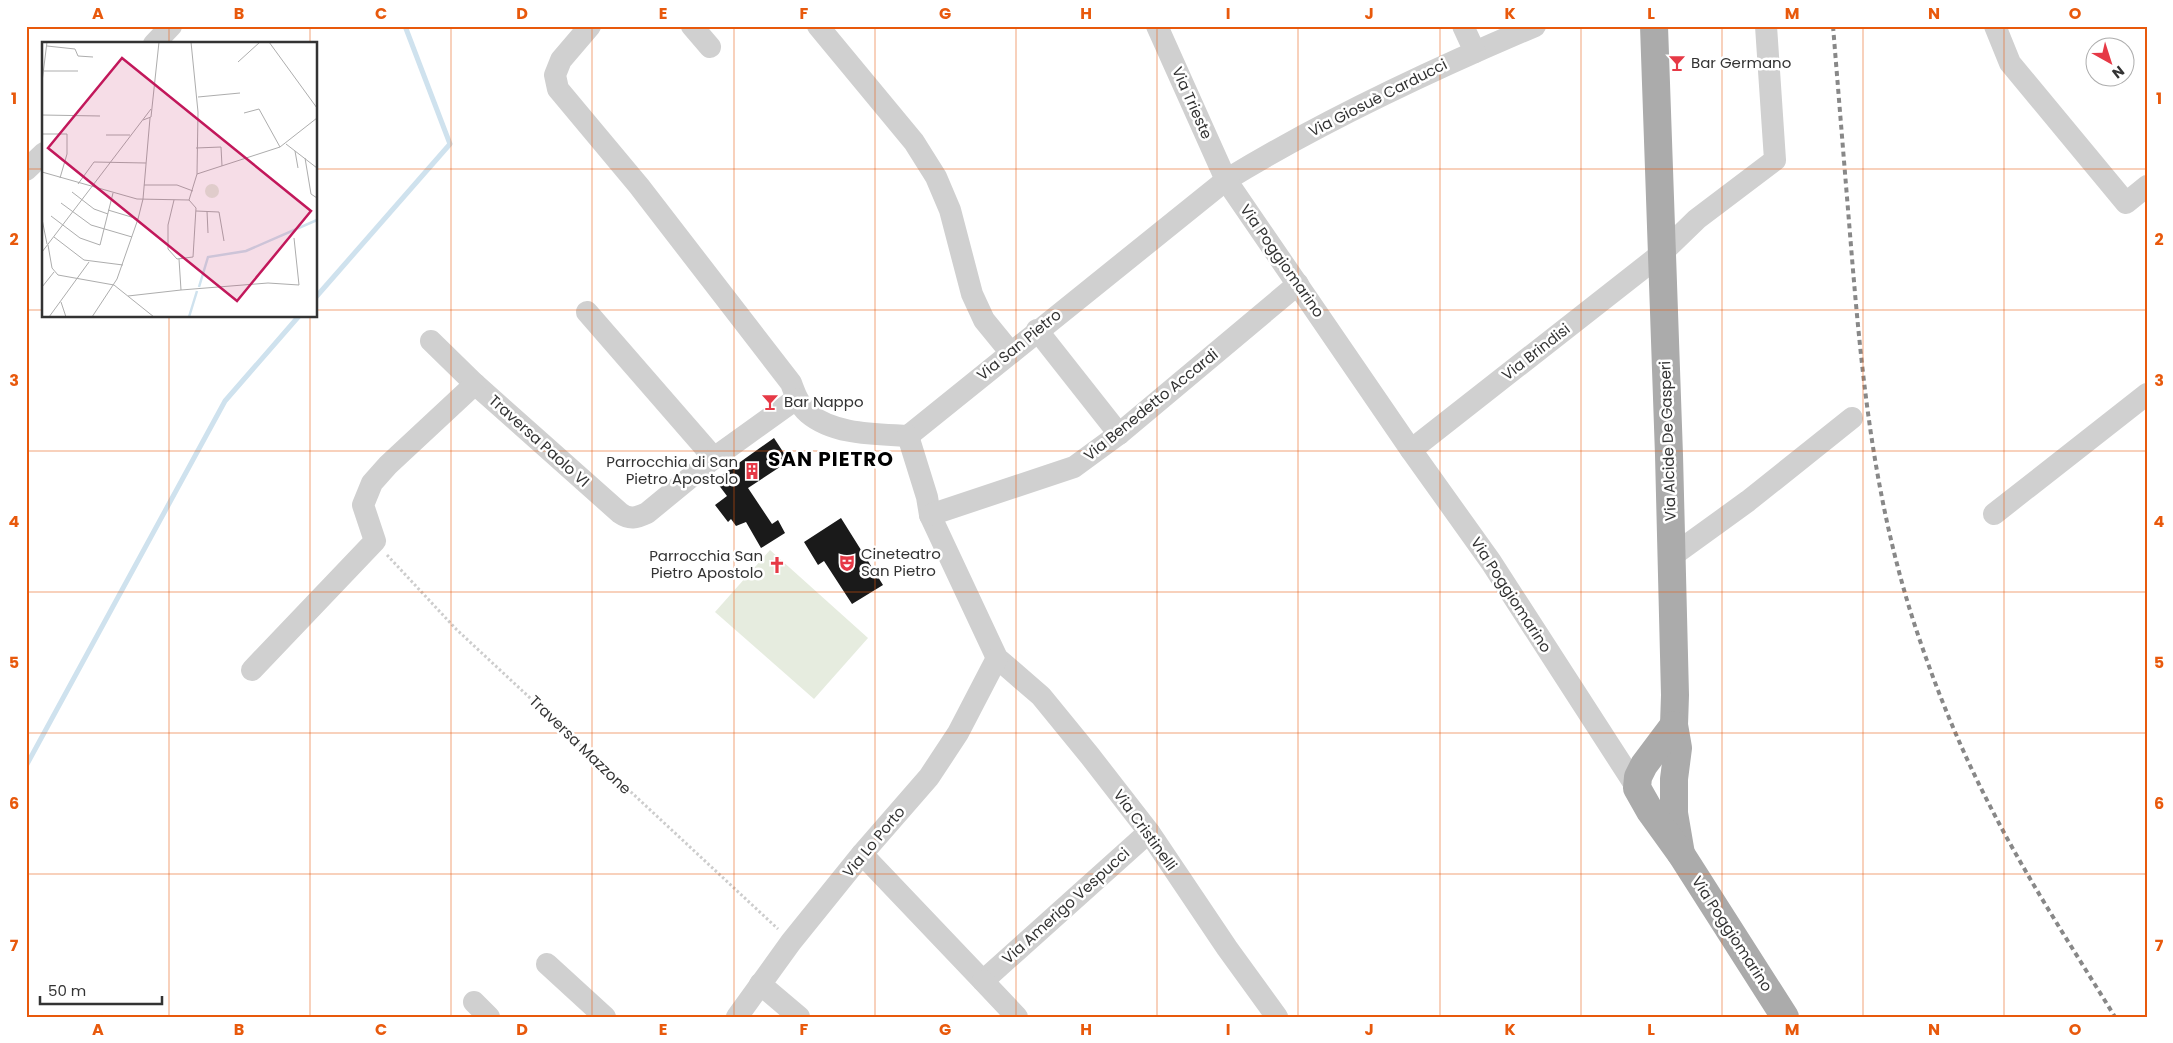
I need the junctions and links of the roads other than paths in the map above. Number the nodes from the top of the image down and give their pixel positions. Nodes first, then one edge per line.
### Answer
1 (171, 26) edge
2 (590, 26) edge
3 (692, 26) edge
4 (818, 26) edge
5 (1157, 26) edge
6 (1463, 26) edge
7 (1535, 26) edge
8 (1654, 26) edge
9 (1766, 26) edge
10 (1996, 26) edge
11 (156, 42) edge
12 (710, 47) dead end
13 (1475, 52) junction
14 (42, 155) edge
15 (26, 170) edge
16 (1226, 180) junction
17 (2147, 186) edge
18 (1661, 254) junction
19 (1298, 284) junction
20 (587, 312) dead end
21 (1038, 330) junction
22 (432, 341) dead end
23 (1011, 353) junction
24 (475, 384) junction
25 (2147, 394) edge
26 (796, 399) junction
27 (1852, 418) dead end
28 (1119, 434) junction
29 (908, 436) junction
30 (1411, 450) junction
31 (714, 458) junction
32 (1994, 514) dead end
33 (930, 515) junction
34 (1672, 556) junction
35 (997, 658) junction
36 (252, 670) dead end
37 (1674, 725) junction
38 (1642, 784) junction
39 (1674, 786) junction
40 (1149, 832) junction
41 (862, 854) junction
42 (1681, 854) junction
43 (547, 964) dead end
44 (983, 981) junction
45 (760, 984) junction
46 (605, 1017) edge
47 (737, 1017) edge
48 (799, 1017) edge
49 (1017, 1017) edge
50 (1277, 1017) edge
51 (1785, 1017) edge

1 - 11 street
2 - 26 street
3 - 12 street
4 - 23 street
5 - 16 street, Via Trieste
6 - 13 street
7 - 13 street, Via Giosuè Carducci
8 - 18 main road, Via Alcide De Gasperi
9 - 18 street, Via Brindisi
10 - 17 street
13 - 16 street, Via Giosuè Carducci
14 - 15 street
16 - 19 street, Via Poggiomarino
16 - 21 street, Via San Pietro
18 - 30 street, Via Brindisi
18 - 34 main road, Via Alcide De Gasperi
19 - 28 street, Via Benedetto Accardi
19 - 30 street, Via Poggiomarino
20 - 31 street
21 - 23 street, Via San Pietro
21 - 28 street
22 - 24 street, Traversa Paolo VI
23 - 29 street, Via San Pietro
24 - 31 street, Traversa Paolo VI
24 - 36 street
25 - 32 street
26 - 29 street
26 - 31 street, Traversa Paolo VI
27 - 34 street
28 - 33 street, Via Benedetto Accardi
29 - 33 street
30 - 38 street, Via Poggiomarino
33 - 35 street
34 - 37 main road, Via Alcide De Gasperi
35 - 40 street, Via Cristinelli
35 - 41 street, Via Lo Porto
37 - 38 main road
37 - 39 main road, Via Alcide De Gasperi
38 - 39 main road
38 - 39 main road
38 - 42 main road, Via Poggiomarino
39 - 42 main road, Via Alcide De Gasperi
40 - 44 street, Via Amerigo Vespucci
40 - 50 street, Via Cristinelli
41 - 44 street
41 - 45 street, Via Lo Porto
42 - 51 main road, Via Poggiomarino
43 - 46 street
44 - 49 street
45 - 47 street, Via Lo Porto
45 - 48 street

